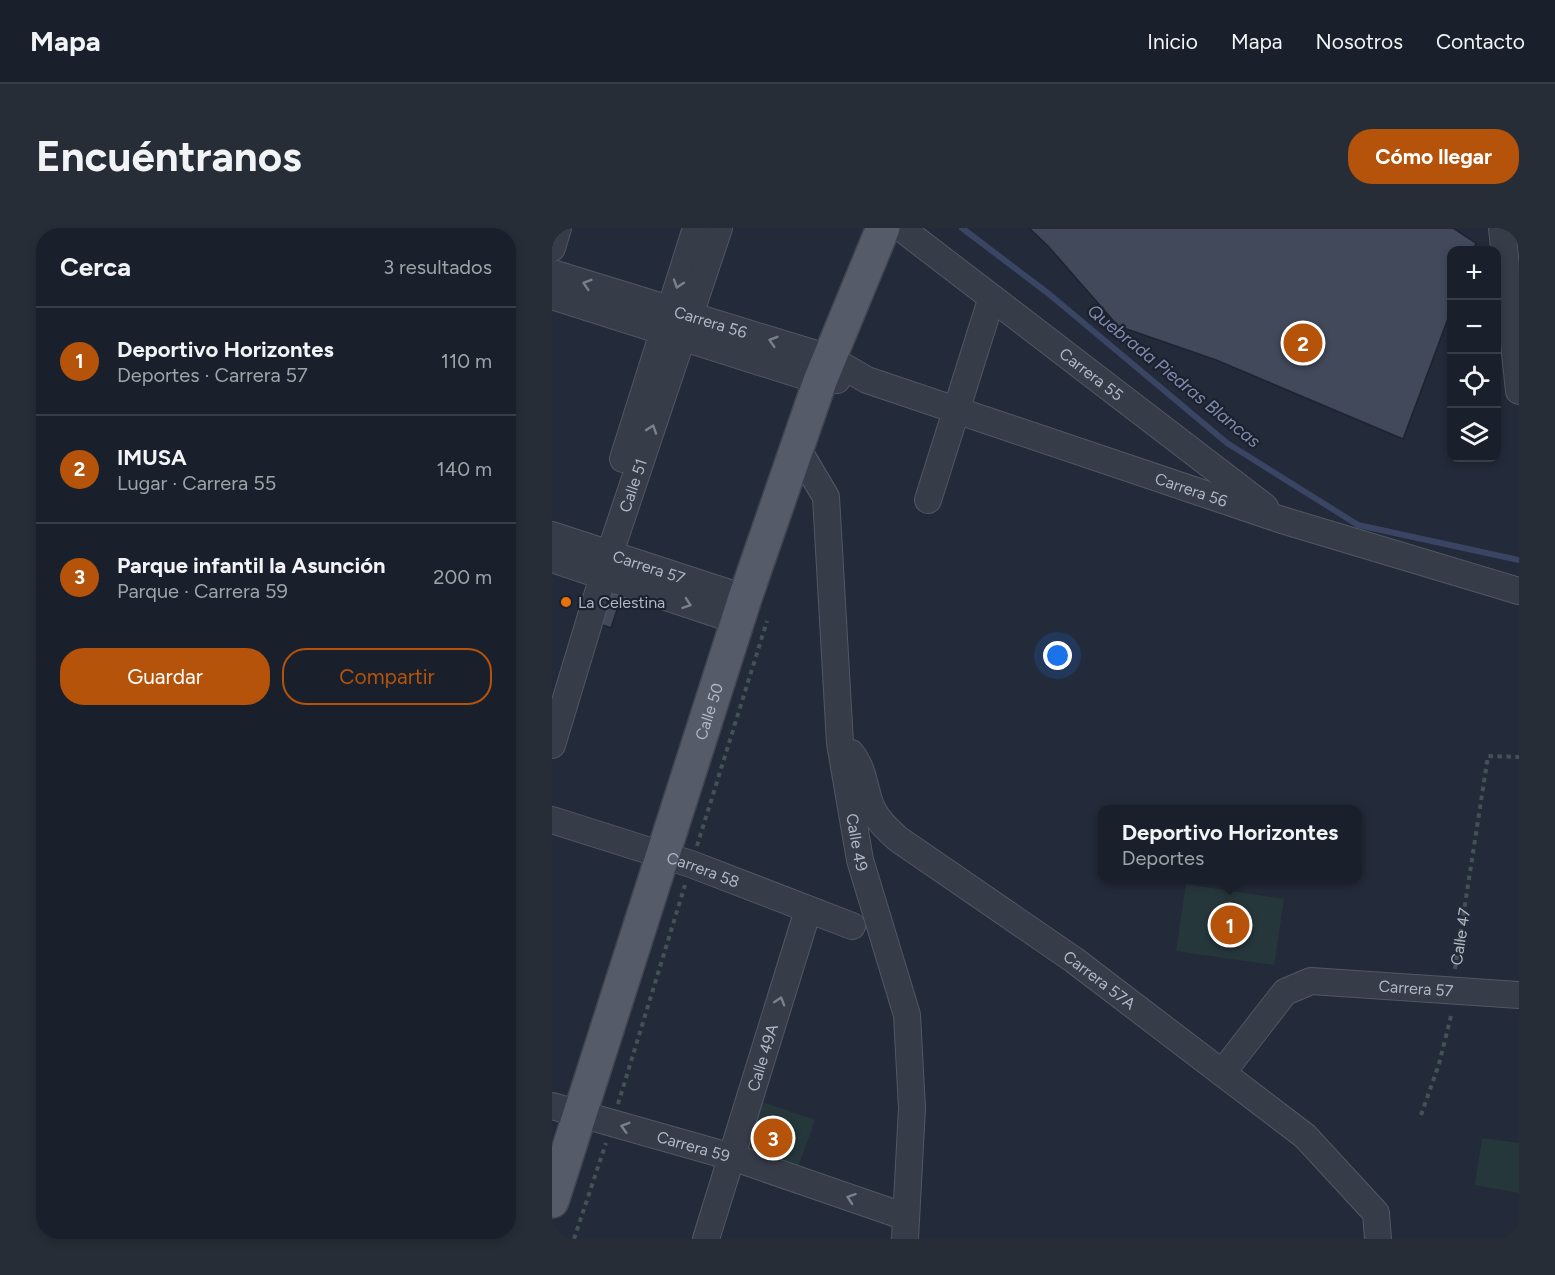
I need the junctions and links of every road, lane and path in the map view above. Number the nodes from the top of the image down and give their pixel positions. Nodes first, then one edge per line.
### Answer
1 (558, 228) edge
2 (696, 228) edge
3 (719, 228) edge
4 (883, 228) edge
5 (901, 228) edge
6 (1502, 228) edge
7 (552, 248) edge
8 (552, 273) edge
9 (552, 296) edge
10 (991, 300) junction
11 (1514, 311) edge
12 (677, 324) junction
13 (825, 369) junction
14 (1519, 391) edge
15 (957, 410) junction
16 (797, 448) junction
17 (928, 500) dead end
18 (1282, 520) junction
19 (552, 535) edge
20 (552, 559) edge
21 (599, 562) junction
22 (1518, 587) edge
23 (750, 612) junction
24 (552, 696) edge
25 (840, 743) junction
26 (552, 745) edge
27 (1519, 757) edge
28 (552, 820) edge
29 (677, 859) junction
30 (808, 910) junction
31 (852, 926) dead end
32 (1452, 990) junction
33 (1519, 995) edge
34 (1222, 1072) junction
35 (566, 1110) edge
36 (1421, 1115) dead end
37 (613, 1123) junction
38 (732, 1157) junction
39 (559, 1160) edge
40 (552, 1201) edge
41 (906, 1228) edge
42 (574, 1239) edge
43 (706, 1239) edge
44 (1378, 1239) edge

1 - 7 street
2 -> 12 street, Calle 51
3 - 12 street, Calle 51
4 - 13 main road, Calle 50
5 - 10 street, Carrera 55
6 - 11 street
12 -> 8 street, Carrera 56
9 - 12 street, Carrera 56
10 - 15 street
10 - 18 street, Carrera 55
11 - 14 street
12 - 13 street, Carrera 56
12 - 21 street, Calle 51
13 - 15 street, Carrera 56
13 - 16 main road, Calle 50
15 - 17 street
15 - 18 street, Carrera 56
16 - 23 main road, Calle 50
16 - 25 street, Calle 49
18 - 22 street, Carrera 56
19 - 21 street, Carrera 57
20 - 21 street, Carrera 57
21 - 23 street, Carrera 57
21 - 24 street, Calle 51
21 - 26 street, Calle 51
23 - 29 main road, Calle 50
23 - 29 path
25 - 34 street, Carrera 57A
25 - 41 street, Calle 49
27 - 32 path, Calle 47
28 - 29 street, Carrera 58
29 - 30 street, Carrera 58
29 - 35 main road, Calle 50
29 - 37 path
30 - 31 street, Carrera 58
38 -> 30 street, Calle 49A
32 - 33 street, Carrera 57
32 - 34 street, Carrera 57
32 - 36 path, Calle 47
34 - 44 street, Carrera 57A
35 - 37 street, Carrera 59
35 - 39 main road, Calle 50
38 -> 37 street, Carrera 59
37 - 42 path
41 -> 38 street, Carrera 59
38 - 43 street, Calle 49A
39 - 40 main road, Calle 50

